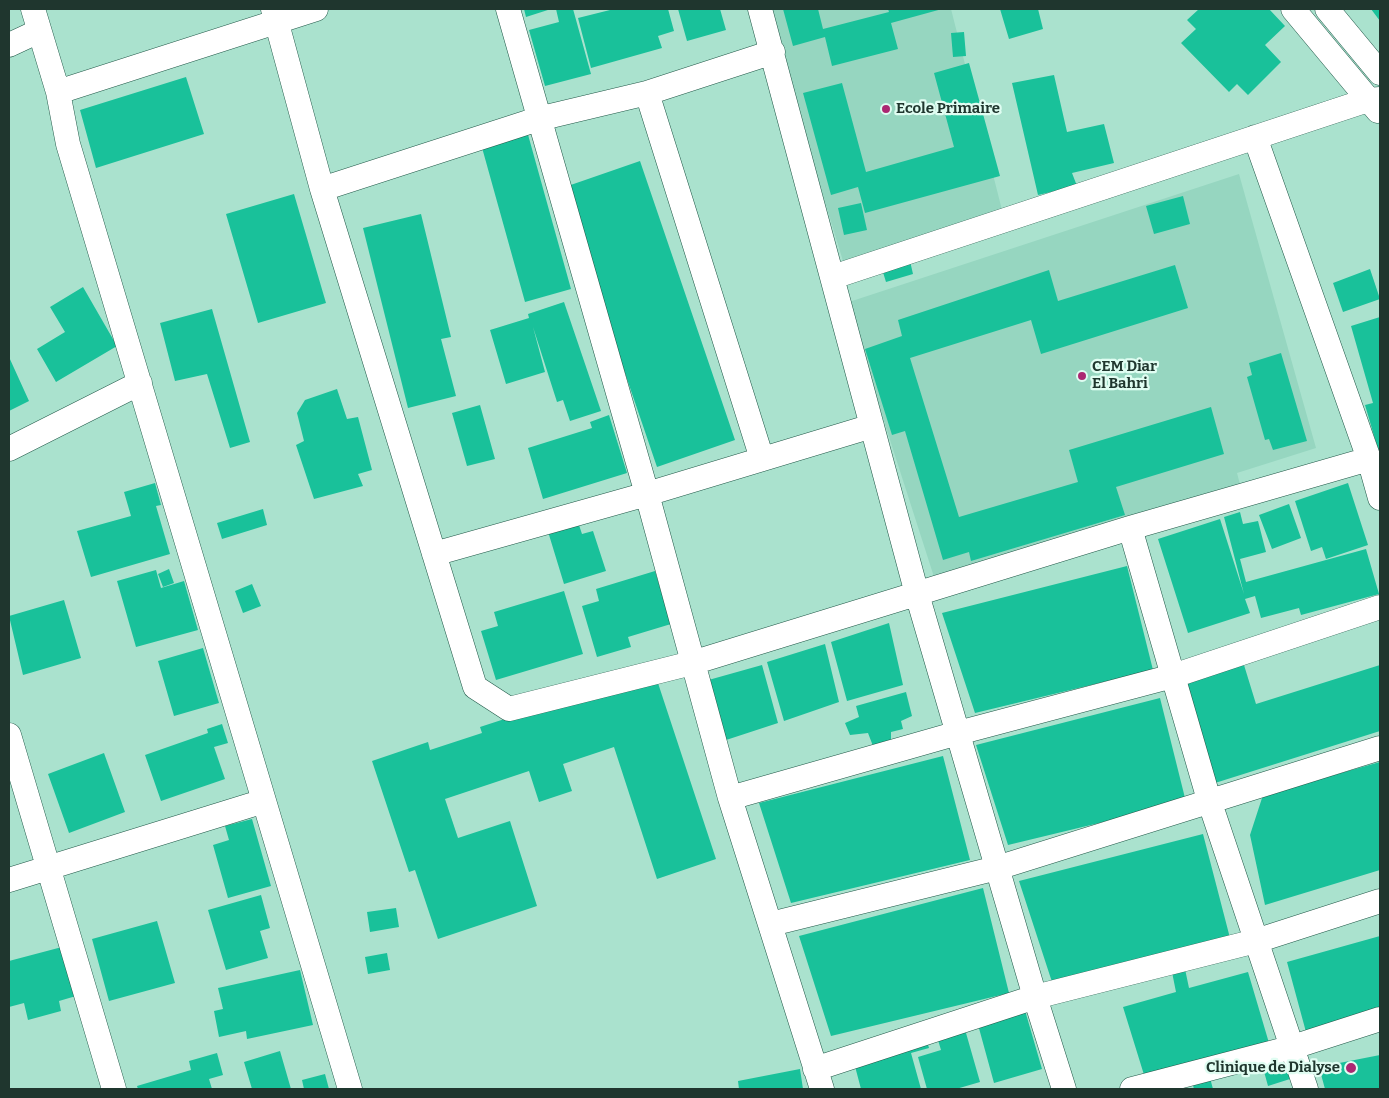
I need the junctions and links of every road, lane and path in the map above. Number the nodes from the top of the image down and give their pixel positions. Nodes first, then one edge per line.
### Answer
1 (316, 9) edge
2 (508, 9) edge
3 (760, 9) edge
4 (1293, 9) edge
5 (1327, 9) edge
6 (275, 15) edge
7 (36, 20) edge
8 (9, 45) edge
9 (773, 52) junction
10 (1380, 73) edge
11 (58, 92) junction
12 (647, 93) junction
13 (1376, 104) edge
14 (538, 119) junction
15 (1255, 137) junction
16 (322, 189) junction
17 (833, 277) junction
18 (140, 383) junction
19 (872, 426) junction
20 (9, 449) edge
21 (762, 459) junction
22 (1369, 459) junction
23 (647, 494) junction
24 (1380, 498) edge
25 (1130, 528) junction
26 (434, 554) junction
27 (917, 594) junction
28 (1380, 607) edge
29 (692, 663) junction
30 (1173, 676) junction
31 (958, 733) junction
32 (9, 735) edge
33 (1380, 748) edge
34 (730, 798) junction
35 (1209, 800) junction
36 (264, 801) junction
37 (997, 868) junction
38 (48, 869) junction
39 (9, 880) edge
40 (1380, 901) edge
41 (772, 924) junction
42 (1256, 941) junction
43 (1034, 997) junction
44 (1380, 1019) edge
45 (1293, 1047) junction
46 (819, 1079) edge
47 (114, 1089) edge
48 (350, 1089) edge
49 (1064, 1089) edge
50 (1132, 1089) edge
51 (1306, 1089) edge

1 - 6 street
2 - 14 street
3 - 9 street
4 - 13 street
5 - 10 street
6 - 11 street
6 - 16 street
7 - 8 street
7 - 11 street
9 - 12 street
9 - 17 street
11 - 18 street
12 - 14 street
12 - 21 street
13 - 15 street
14 - 16 street
14 - 23 street
15 - 17 street
15 - 22 street
16 - 26 street
17 - 19 street
18 - 20 street
18 - 36 street
19 - 21 street
19 - 27 street
21 - 23 street
22 - 24 street
22 - 25 street
23 - 26 street
23 - 29 street
25 - 27 street
25 - 30 street
26 - 29 street
27 - 29 street
27 - 31 street
28 - 30 street
29 - 34 street
30 - 31 street
30 - 35 street
31 - 34 street
31 - 37 street
32 - 38 street
33 - 35 street
34 - 41 street
35 - 37 street
35 - 42 street
36 - 38 street
36 - 48 street
37 - 41 street
37 - 43 street
38 - 39 street
38 - 47 street
40 - 42 street
41 - 46 street
42 - 43 street
42 - 45 street
43 - 46 street
43 - 49 street
44 - 45 street
45 - 50 street
45 - 51 street

